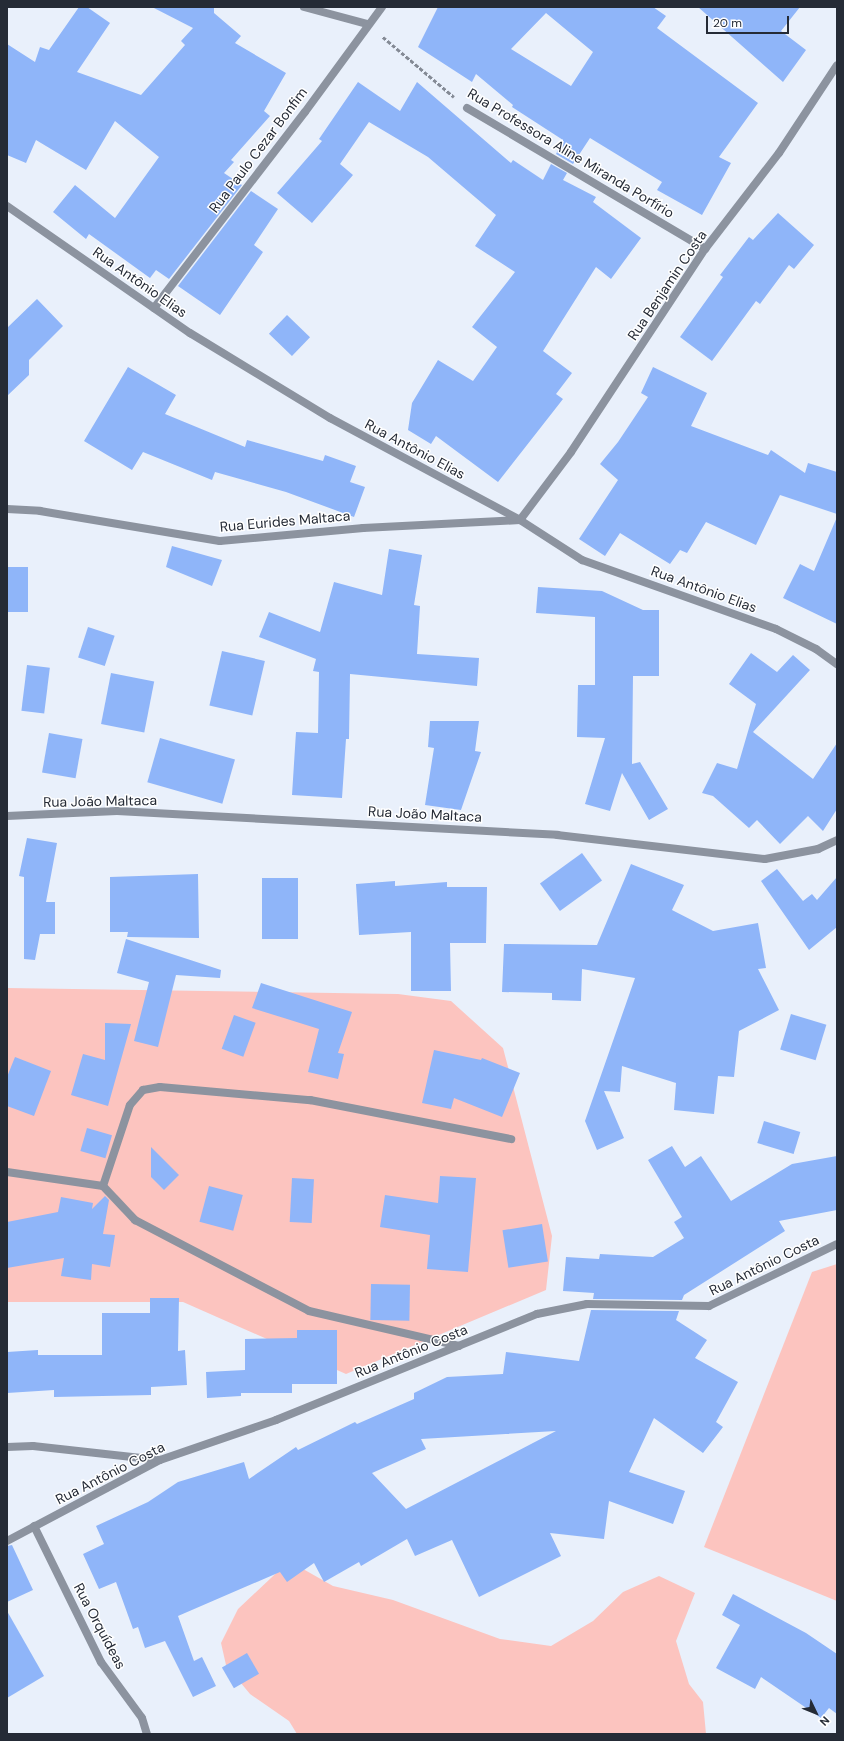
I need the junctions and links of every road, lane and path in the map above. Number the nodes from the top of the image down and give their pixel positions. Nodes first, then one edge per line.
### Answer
1 (304, 7) edge
2 (382, 7) edge
3 (367, 24) junction
4 (837, 65) edge
5 (468, 108) joint
6 (7, 206) edge
7 (705, 249) junction
8 (154, 308) junction
9 (7, 509) edge
10 (520, 520) junction
11 (837, 664) edge
12 (7, 816) edge
13 (837, 840) edge
14 (510, 1139) dead end
15 (7, 1172) edge
16 (103, 1186) junction
17 (837, 1244) edge
18 (459, 1346) junction
19 (7, 1447) edge
20 (160, 1460) junction
21 (34, 1526) junction
22 (7, 1541) edge
23 (147, 1734) edge

1 - 3 street
2 - 3 street, Rua Paulo Cezar Bonfim
3 - 5 path, Rua Professora Aline Miranda Porfírio
3 - 8 street, Rua Paulo Cezar Bonfim
4 - 7 street, Rua Benjamin Costa
5 - 7 street, Rua Professora Aline Miranda Porfírio
6 - 8 street, Rua Antônio Elias
7 - 10 street, Rua Benjamin Costa
8 - 10 street, Rua Antônio Elias
9 - 10 street, Rua Eurides Maltaca
10 - 11 street, Rua Antônio Elias
12 - 13 street, Rua João Maltaca
14 - 16 street
15 - 16 street
16 - 18 street
17 - 18 street, Rua Antônio Costa
18 - 20 street, Rua Antônio Costa
19 - 20 street
20 - 21 street, Rua Antônio Costa
21 - 22 street, Rua Antônio Costa
21 - 23 street, Rua Orquídeas

